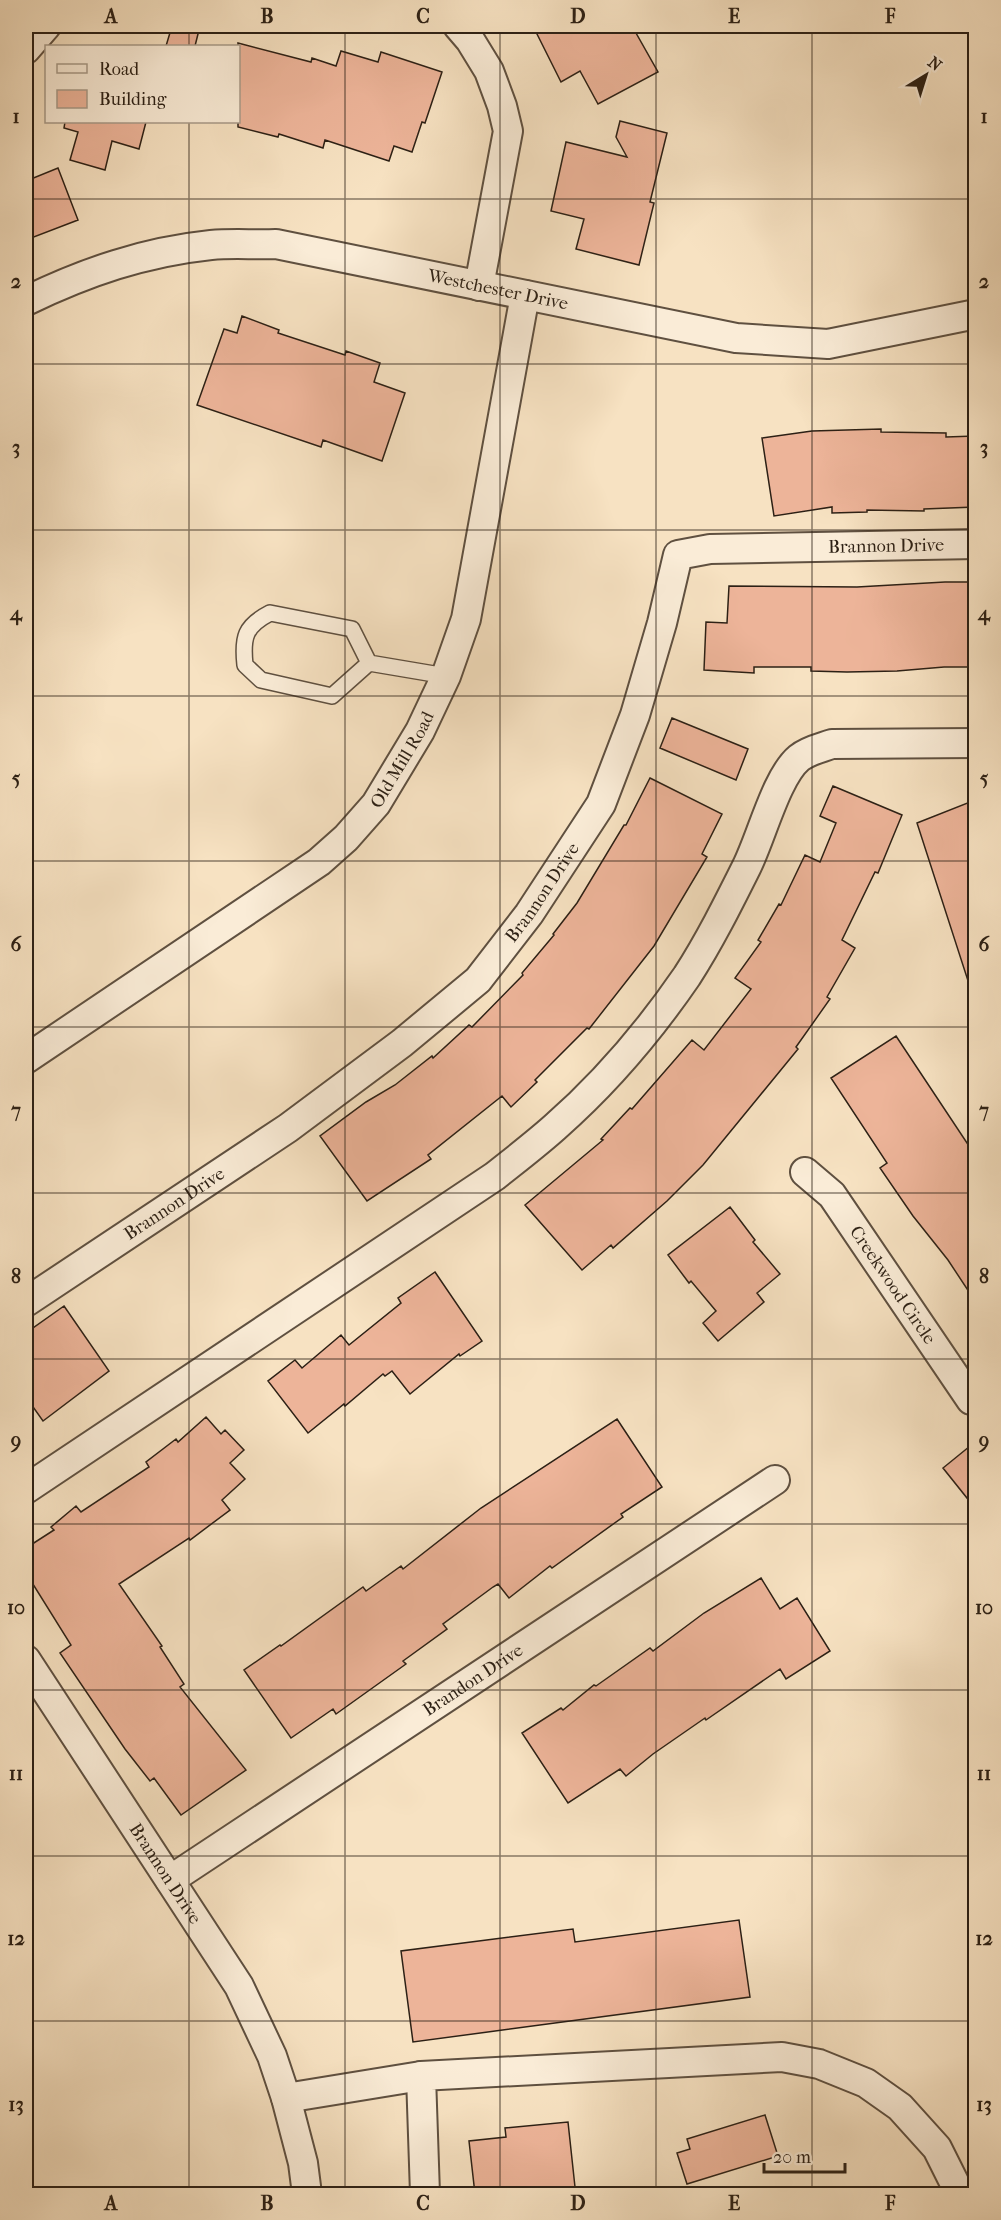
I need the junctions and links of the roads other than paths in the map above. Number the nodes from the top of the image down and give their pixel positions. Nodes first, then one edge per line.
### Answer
1 (46, 26) edge
2 (458, 26) edge
3 (26, 49) edge
4 (479, 286) junction
5 (525, 295) junction
6 (26, 301) edge
7 (975, 314) edge
8 (975, 544) edge
9 (369, 663) junction
10 (446, 676) junction
11 (975, 743) edge
12 (26, 1059) edge
13 (805, 1172) dead end
14 (26, 1302) edge
15 (975, 1397) edge
16 (775, 1480) dead end
17 (26, 1489) edge
18 (26, 1660) edge
19 (170, 1880) junction
20 (421, 2076) junction
21 (286, 2098) junction
22 (307, 2194) edge
23 (425, 2194) edge
24 (960, 2194) edge

1 - 3 street
2 - 4 street
4 - 5 street, Westchester Drive
4 - 6 street, Westchester Drive
5 - 7 street, Westchester Drive
5 - 10 street, Old Mill Road
8 - 14 street, Brannon Drive
9 - 9 lane
9 - 10 lane
10 - 12 street, Old Mill Road
11 - 17 street
13 - 15 street, Creekwood Circle
16 - 19 street, Brandon Drive
18 - 19 street, Brannon Drive
19 - 21 street, Brannon Drive
20 - 21 street
20 - 23 street
20 - 24 street
21 - 22 street, Brannon Drive

